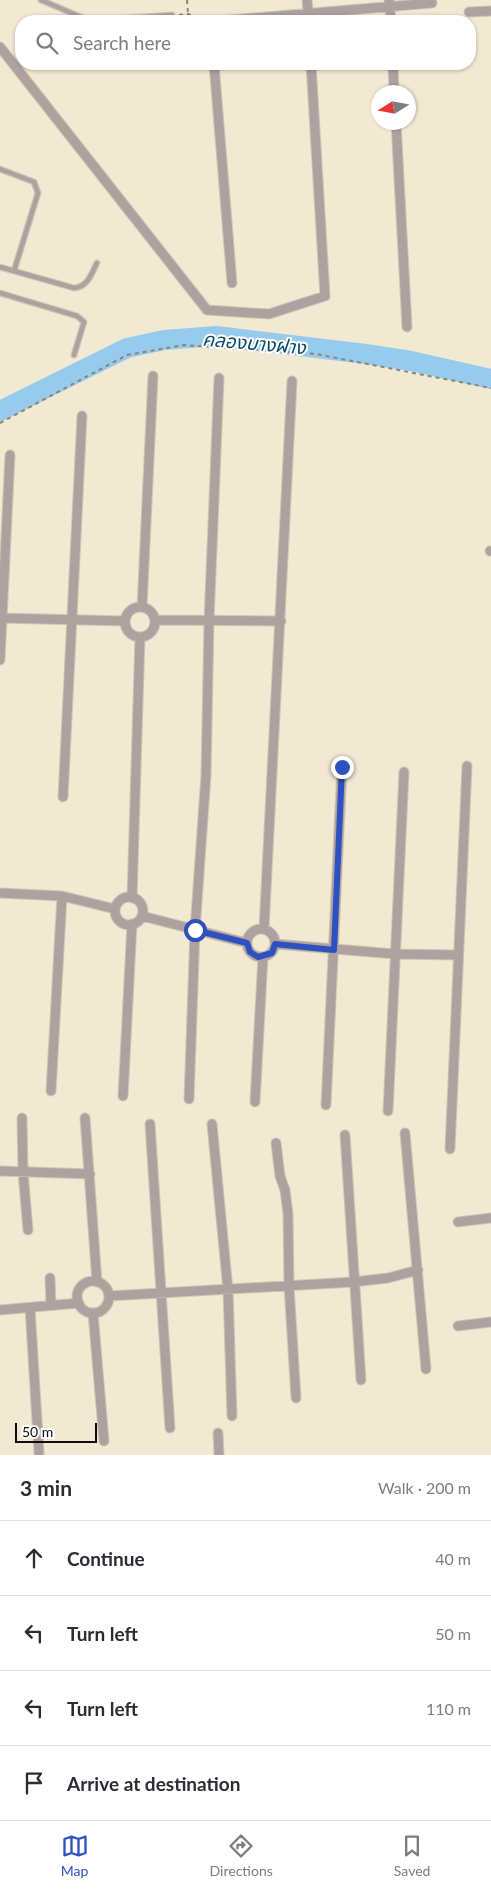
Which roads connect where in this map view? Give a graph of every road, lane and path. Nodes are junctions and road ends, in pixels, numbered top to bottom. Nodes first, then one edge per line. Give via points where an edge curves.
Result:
1 (41, 0) edge
2 (187, 0) edge
3 (307, 0) edge
4 (432, 3) dead end
5 (390, 4) edge
6 (491, 11) edge
7 (469, 12) dead end
8 (188, 14) junction
9 (76, 15) edge
10 (172, 15) edge
11 (191, 15) edge
12 (308, 15) edge
13 (326, 15) edge
14 (0, 47) edge
15 (15, 66) edge
16 (18, 70) edge
17 (214, 70) edge
18 (311, 70) edge
19 (393, 70) edge
20 (394, 85) edge
21 (396, 130) edge
22 (0, 168) edge
23 (97, 263) dead end
24 (0, 267) edge
25 (14, 270) junction
26 (232, 283) dead end
27 (0, 293) edge
28 (407, 327) dead end
29 (74, 355) dead end
30 (152, 376) dead end
31 (219, 378) dead end
32 (292, 381) dead end
33 (491, 388) edge
34 (82, 416) dead end
35 (0, 422) edge
36 (10, 455) dead end
37 (142, 607) junction
38 (1, 618) edge
39 (73, 620) junction
40 (155, 620) junction
41 (125, 621) junction
42 (209, 621) junction
43 (281, 622) junction
44 (140, 637) junction
45 (0, 660) edge
46 (467, 766) dead end
47 (342, 767) dead end
48 (404, 772) dead end
49 (63, 797) dead end
50 (0, 892) edge
51 (62, 896) junction
52 (132, 898) junction
53 (115, 909) junction
54 (142, 916) junction
55 (132, 924) junction
56 (264, 929) junction
57 (195, 930) junction
58 (247, 943) junction
59 (275, 944) junction
60 (334, 950) junction
61 (395, 954) junction
62 (458, 955) junction
63 (263, 957) junction
64 (51, 1091) dead end
65 (123, 1096) dead end
66 (189, 1099) dead end
67 (255, 1102) dead end
68 (326, 1105) dead end
69 (388, 1111) dead end
70 (22, 1118) dead end
71 (85, 1118) dead end
72 (150, 1124) dead end
73 (212, 1124) dead end
74 (405, 1132) dead end
75 (345, 1135) dead end
76 (276, 1143) dead end
77 (450, 1149) dead end
78 (0, 1170) edge
79 (23, 1172) junction
80 (90, 1174) junction
81 (491, 1218) edge
82 (458, 1222) dead end
83 (28, 1230) dead end
84 (418, 1270) junction
85 (50, 1278) dead end
86 (97, 1282) junction
87 (353, 1282) junction
88 (289, 1286) junction
89 (228, 1290) junction
90 (160, 1293) junction
91 (109, 1296) junction
92 (78, 1303) junction
93 (51, 1305) junction
94 (30, 1308) junction
95 (0, 1310) edge
96 (93, 1313) junction
97 (491, 1322) edge
98 (458, 1326) dead end
99 (426, 1369) dead end
100 (360, 1380) dead end
101 (296, 1398) dead end
102 (232, 1416) dead end
103 (170, 1428) dead end
104 (218, 1433) dead end
105 (104, 1441) dead end
106 (39, 1452) dead end
107 (219, 1455) edge

1 - 9 lane
2 - 8 path
3 - 12 street
4 - 5 street
5 - 13 street
6 - 7 street
8 - 10 path
8 - 11 path
14 - 15 street
16 - 18 street via 207,310 269,314 325,296
17 - 26 street
19 - 20 street
21 - 28 street
22 - 25 lane via 34,182 38,188
23 - 25 lane via 86,284 74,288
24 - 25 lane
27 - 29 lane via 77,316 84,322
30 - 37 street
31 - 42 street
32 - 43 street
33 - 35 path via 316,354 184,345 127,355
34 - 39 street
36 - 38 street
37 - 40 street via 150,611
37 - 41 street via 132,609
38 - 39 street
38 - 45 street
39 - 41 street
39 - 49 street
40 - 42 street
40 - 44 street via 153,630
41 - 44 street via 131,634
42 - 43 street
42 - 57 street via 206,775
43 - 56 street
44 - 52 street
46 - 62 street
47 - 60 street
48 - 61 street
50 - 51 street
51 - 53 street
51 - 64 street
52 - 53 street via 124,898
52 - 54 street via 140,903
53 - 55 street via 120,921
54 - 55 street
54 - 57 street
55 - 65 street
56 - 58 street via 254,932
56 - 59 street via 273,936
57 - 58 street
57 - 66 street
58 - 63 street via 254,955
59 - 60 street
59 - 63 street via 272,953
60 - 61 street
60 - 68 street
61 - 62 street
61 - 69 street
62 - 77 street
63 - 67 street
70 - 79 street
71 - 80 street
72 - 90 street
73 - 89 street
74 - 84 street
75 - 87 street
76 - 88 street via 288,1214
78 - 79 street
79 - 80 street
79 - 83 street
80 - 86 street
81 - 82 street
84 - 87 street
84 - 99 street
85 - 93 street
86 - 91 street
86 - 92 street via 81,1286
87 - 88 street
87 - 100 street
88 - 89 street
88 - 101 street
89 - 90 street
89 - 102 street
90 - 91 street
90 - 103 street
91 - 96 street via 104,1308
92 - 93 street
92 - 96 street
93 - 94 street
94 - 95 street
94 - 106 street
96 - 105 street
97 - 98 street
104 - 107 street

